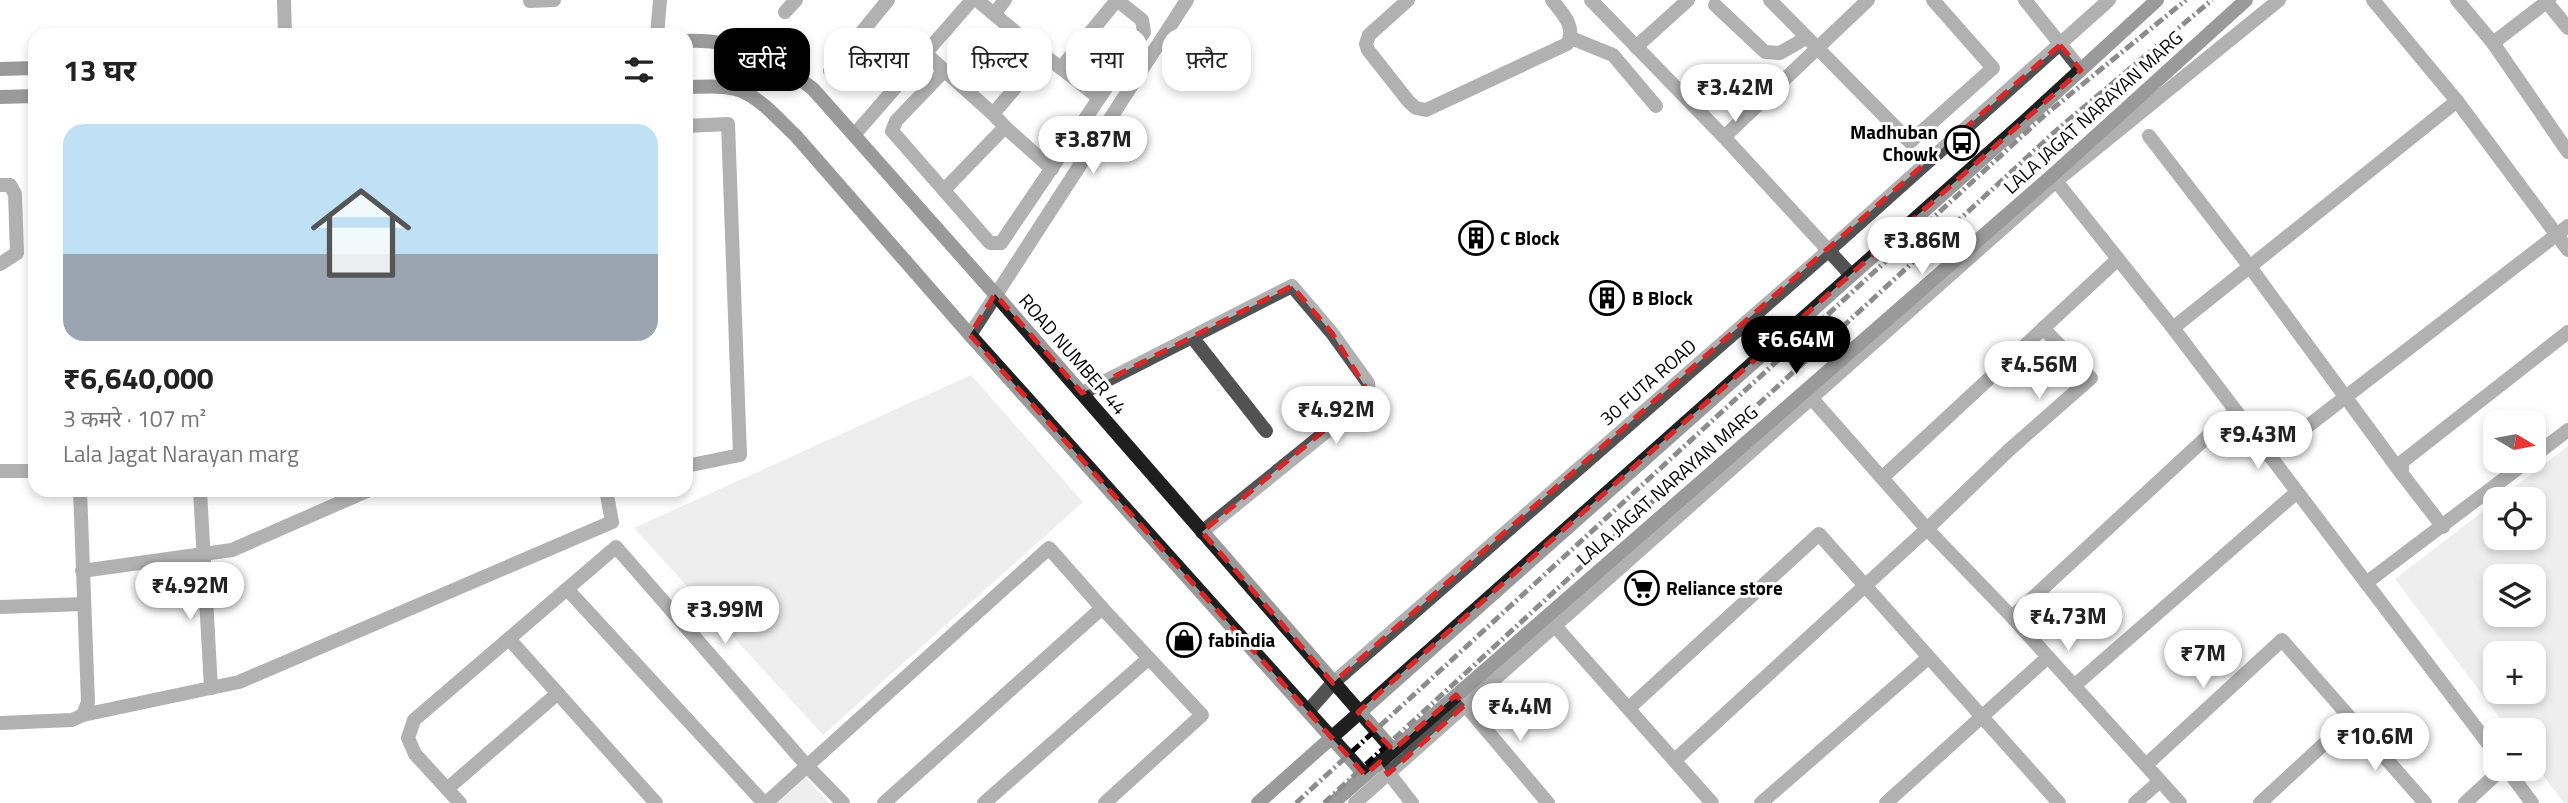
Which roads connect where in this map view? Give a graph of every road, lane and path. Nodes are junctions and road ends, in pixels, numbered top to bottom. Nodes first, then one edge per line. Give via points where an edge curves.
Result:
1 (284, 0) edge
2 (554, 0) edge
3 (660, 0) edge
4 (796, 0) edge
5 (888, 0) edge
6 (974, 0) edge
7 (1005, 0) edge
8 (1117, 0) edge
9 (1187, 0) edge
10 (1408, 0) edge
11 (1552, 0) edge
12 (1591, 0) edge
13 (1688, 0) edge
14 (1769, 0) edge
15 (1868, 0) edge
16 (1933, 0) edge
17 (2025, 0) edge
18 (2109, 0) edge
19 (2157, 0) edge
20 (2246, 0) edge
21 (2278, 0) edge
22 (2373, 0) edge
23 (2457, 0) edge
24 (530, 1) edge
25 (2547, 1) edge
26 (1715, 5) dead end
27 (785, 12) dead end
28 (994, 14) junction
29 (285, 28) edge
30 (658, 28) edge
31 (865, 28) edge
32 (1011, 28) edge
33 (2568, 29) edge
34 (1571, 38) junction
35 (1806, 38) junction
36 (693, 41) edge
37 (2493, 43) junction
38 (933, 45) edge
39 (2060, 45) junction
40 (1636, 47) junction
41 (1817, 50) junction
42 (933, 61) edge
43 (1052, 62) edge
44 (28, 68) edge
45 (1061, 68) junction
46 (0, 69) edge
47 (2081, 70) junction
48 (944, 71) junction
49 (693, 87) edge
50 (893, 91) edge
51 (1012, 91) edge
52 (28, 96) edge
53 (0, 97) edge
54 (1099, 98) junction
55 (2457, 101) junction
56 (1656, 106) dead end
57 (993, 114) junction
58 (693, 126) edge
59 (1005, 127) junction
60 (854, 135) junction
61 (2149, 136) dead end
62 (1724, 138) junction
63 (2568, 152) edge
64 (1052, 169) junction
65 (2055, 177) junction
66 (0, 185) edge
67 (944, 190) junction
68 (2563, 230) edge
69 (2568, 250) edge
70 (1828, 251) junction
71 (2118, 259) junction
72 (0, 264) edge
73 (2250, 267) junction
74 (1851, 275) junction
75 (995, 294) junction
76 (2043, 328) junction
77 (2172, 328) junction
78 (2568, 332) edge
79 (970, 335) junction
80 (1192, 337) junction
81 (1082, 393) junction
82 (1808, 395) junction
83 (2346, 397) junction
84 (2235, 411) junction
85 (2568, 430) edge
86 (1266, 431) dead end
87 (2546, 447) edge
88 (2269, 456) junction
89 (693, 465) edge
90 (0, 471) edge
91 (28, 471) edge
92 (2512, 473) edge
93 (2402, 474) junction
94 (1882, 478) junction
95 (2297, 492) junction
96 (80, 497) edge
97 (200, 497) edge
98 (353, 497) edge
99 (607, 497) edge
100 (2443, 527) junction
101 (1927, 529) junction
102 (1202, 532) junction
103 (202, 554) junction
104 (82, 571) junction
105 (2366, 583) junction
106 (1865, 586) junction
107 (567, 589) junction
108 (83, 604) junction
109 (0, 607) edge
110 (1102, 608) junction
111 (2012, 617) junction
112 (1555, 625) junction
113 (509, 639) junction
114 (2048, 657) junction
115 (1928, 658) junction
116 (1147, 659) junction
117 (1333, 683) junction
118 (2074, 686) junction
119 (212, 688) junction
120 (558, 693) junction
121 (1460, 700) junction
122 (1629, 708) junction
123 (1308, 711) junction
124 (1358, 712) junction
125 (83, 715) junction
126 (1982, 716) junction
127 (2350, 720) junction
128 (0, 723) edge
129 (1331, 736) junction
130 (2483, 737) edge
131 (1393, 750) junction
132 (1675, 760) junction
133 (2146, 765) junction
134 (808, 767) junction
135 (1384, 768) junction
136 (1365, 775) junction
137 (2160, 781) junction
138 (2490, 781) edge
139 (2514, 781) edge
140 (447, 789) junction
141 (460, 803) edge
142 (656, 803) edge
143 (765, 803) edge
144 (843, 803) edge
145 (884, 803) edge
146 (984, 803) edge
147 (1105, 803) edge
148 (1258, 803) edge
149 (1332, 803) edge
150 (1355, 803) edge
151 (1412, 803) edge
152 (1548, 803) edge
153 (1712, 803) edge
154 (1761, 803) edge
155 (1886, 803) edge
156 (2059, 803) edge
157 (2135, 803) edge
158 (2180, 803) edge
159 (2260, 803) edge
160 (2425, 803) edge
161 (2465, 803) edge
162 (2532, 803) edge

1 - 29 street
2 - 24 street
3 - 30 street
4 - 27 street
5 - 31 street
6 - 28 street
6 - 38 street
7 - 28 street
8 - 45 street
8 - 54 street via 1142,20 1144,32
9 - 75 street
10 - 34 street via 1369,35 1366,44 1416,108 1426,110 1563,48
11 - 34 street via 1569,24
12 - 40 street
13 - 40 street
14 - 35 street
15 - 41 street
16 - 41 street via 1993,68 1910,142
17 - 39 street
18 - 39 street, 30 FUTA ROAD
19 - 47 main road, LALA JAGAT NARAYAN MARG
20 - 65 main road, LALA JAGAT NARAYAN MARG
21 - 65 street
22 - 55 street
23 - 37 street
25 - 33 street
25 - 37 street
26 - 35 street via 1765,52 1780,53
28 - 32 street
34 - 56 street via 1613,55
35 - 41 street
36 - 60 main road, ROAD NUMBER 44 via 735,46 783,66 813,89
37 - 63 street
39 - 47 street
39 - 70 street, 30 FUTA ROAD
40 - 62 street
41 - 62 street
42 - 48 street
43 - 45 street
44 - 46 main road
45 - 54 street
47 - 74 main road, LALA JAGAT NARAYAN MARG
48 - 57 street
48 - 67 street via 896,121 892,131
49 - 79 main road via 744,92 768,109
50 - 60 street
51 - 57 street
52 - 53 main road
54 - 64 street
55 - 68 street
55 - 73 street
57 - 59 street
58 - 89 street via 728,124 740,456
59 - 64 street
59 - 67 street
60 - 75 main road, ROAD NUMBER 44
61 - 73 street
62 - 70 street
64 - 67 street via 1001,243 990,243
65 - 71 street
65 - 82 main road, LALA JAGAT NARAYAN MARG
66 - 72 street via 10,185 15,194 17,253
68 - 69 street
68 - 83 street
70 - 74 street
70 - 117 street, 30 FUTA ROAD
71 - 76 street
71 - 77 street
73 - 77 street
73 - 83 street
74 - 124 main road, LALA JAGAT NARAYAN MARG
75 - 79 street
75 - 81 main road, ROAD NUMBER 44
76 - 94 street
76 - 101 street via 2091,379
77 - 84 street
78 - 93 street via 2402,462
79 - 123 main road
80 - 81 street
80 - 86 street
80 - 102 street via 1293,286 1368,383 1369,393
81 - 102 main road, ROAD NUMBER 44
82 - 94 street
82 - 112 street
82 - 121 main road, LALA JAGAT NARAYAN MARG
83 - 88 street
83 - 93 street
84 - 88 street
84 - 111 street
85 - 87 street
88 - 95 street
90 - 91 street
92 - 100 street
93 - 100 street
94 - 101 street
95 - 105 street
95 - 118 street
96 - 104 street
97 - 103 street
98 - 103 street via 232,550
99 - 119 street via 612,522 239,682
100 - 105 street
101 - 106 street
101 - 111 street
102 - 117 main road, ROAD NUMBER 44
103 - 104 street
103 - 119 street
104 - 108 street
105 - 130 street
106 - 115 street
106 - 122 street via 1819,534
106 - 132 street
107 - 113 street
107 - 134 street via 616,547
107 - 143 street
108 - 109 street
108 - 125 street via 88,702
110 - 116 street
110 - 134 street via 1049,548
110 - 145 street
111 - 114 street
112 - 121 street
112 - 122 street
113 - 120 street
113 - 140 street via 414,720 408,738 415,754
114 - 118 street
114 - 126 street
115 - 126 street
115 - 154 street
116 - 146 street
116 - 147 street via 1202,715
117 - 123 street, 30 FUTA ROAD
117 - 124 main road, ROAD NUMBER 44
118 - 133 street
119 - 125 street
120 - 140 street
120 - 142 street
121 - 131 main road, LALA JAGAT NARAYAN MARG
121 - 135 street
121 - 152 street
122 - 132 street
123 - 129 main road
124 - 129 main road, LALA JAGAT NARAYAN MARG
124 - 131 main road, ROAD NUMBER 44
125 - 128 street via 72,720
126 - 155 street
126 - 156 street
127 - 133 street via 2283,640
127 - 159 street
127 - 160 street
129 - 136 main road
129 - 148 main road, LALA JAGAT NARAYAN MARG
131 - 135 main road, LALA JAGAT NARAYAN MARG
132 - 153 street
133 - 137 street
134 - 143 street
134 - 144 street
135 - 136 main road, LALA JAGAT NARAYAN MARG
135 - 150 street
135 - 151 street
136 - 149 main road, LALA JAGAT NARAYAN MARG
137 - 157 street
137 - 158 street
138 - 161 street
139 - 162 street
140 - 141 street

